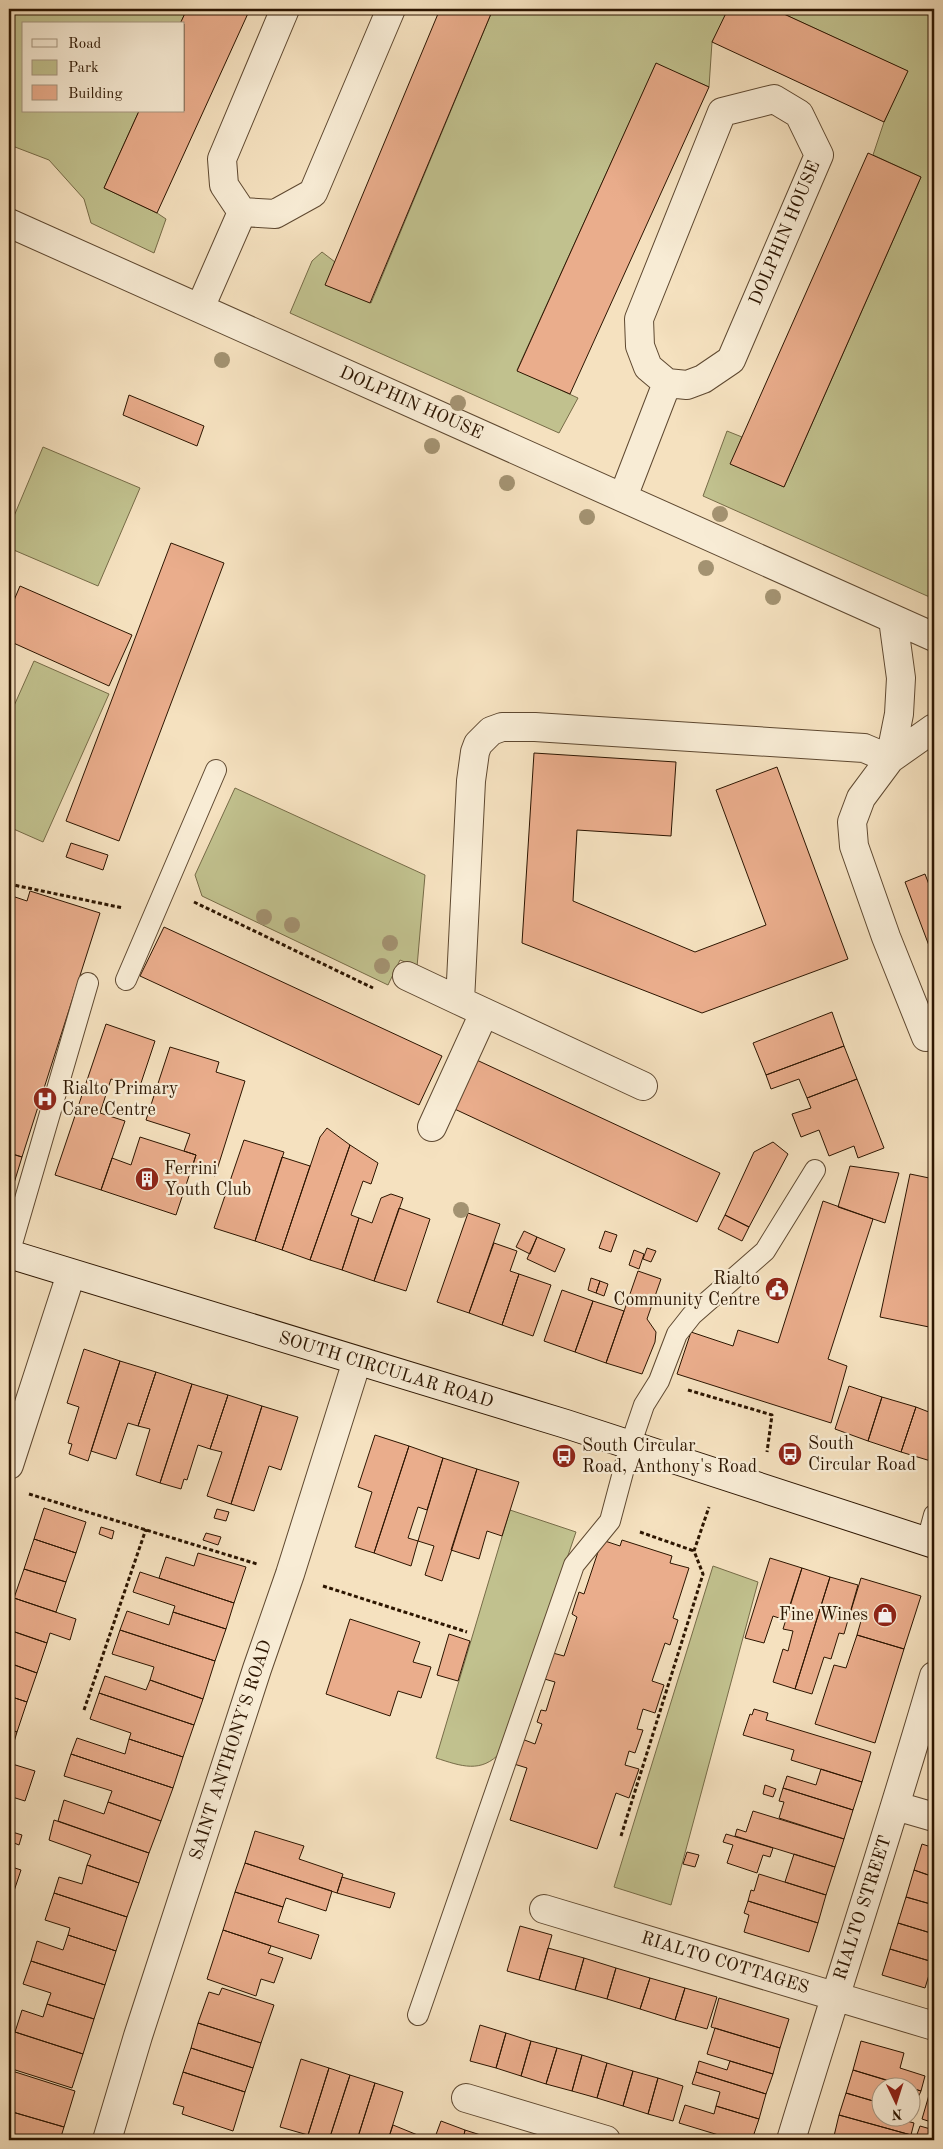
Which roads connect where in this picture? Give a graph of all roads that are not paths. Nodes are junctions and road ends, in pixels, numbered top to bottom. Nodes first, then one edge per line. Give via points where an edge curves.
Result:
1 (285, 9) edge
2 (391, 9) edge
3 (242, 212) junction
4 (9, 223) edge
5 (200, 308) junction
6 (667, 383) junction
7 (623, 497) junction
8 (893, 618) junction
9 (934, 637) edge
10 (934, 728) edge
11 (890, 760) junction
12 (216, 770) dead end
13 (407, 976) dead end
14 (126, 980) dead end
15 (88, 983) dead end
16 (460, 1001) junction
17 (484, 1013) junction
18 (934, 1034) edge
19 (643, 1086) dead end
20 (432, 1127) dead end
21 (815, 1170) dead end
22 (9, 1254) edge
23 (71, 1274) junction
24 (357, 1361) junction
25 (630, 1446) junction
26 (9, 1465) edge
27 (934, 1515) edge
28 (930, 1543) edge
29 (934, 1676) edge
30 (896, 1806) junction
31 (934, 1817) edge
32 (544, 1909) dead end
33 (834, 1996) junction
34 (418, 2015) dead end
35 (934, 2026) edge
36 (466, 2098) dead end
37 (113, 2139) edge
38 (606, 2140) edge
39 (790, 2140) edge

1 - 3 street via 222,159 224,185
2 - 3 street via 313,193 275,214
3 - 5 street
4 - 5 street, DOLPHIN HOUSE
5 - 7 street, DOLPHIN HOUSE
6 - 6 street, DOLPHIN HOUSE via 648,367 640,346 639,319 722,112 774,99 799,114 819,155 731,360 703,379 686,385
6 - 7 street
7 - 8 street, DOLPHIN HOUSE
8 - 9 street, DOLPHIN HOUSE
8 - 11 street via 901,678 899,714
10 - 11 street
11 - 16 street via 864,748 535,727 502,727 491,731 478,744 471,781
11 - 18 street via 861,798 852,822 854,846 926,1037
12 - 14 lane
13 - 16 street
15 - 22 lane
16 - 17 street
17 - 19 street
17 - 20 street
21 - 25 lane via 765,1251 692,1315 678,1334 659,1381 644,1406
22 - 23 street, SOUTH CIRCULAR ROAD
23 - 24 street, SOUTH CIRCULAR ROAD
23 - 26 street
24 - 25 street, SOUTH CIRCULAR ROAD
24 - 37 street, SAINT ANTHONY'S ROAD via 141,2026
25 - 28 street, SOUTH CIRCULAR ROAD
25 - 34 lane via 610,1521 574,1565
27 - 28 lane
29 - 30 street, RIALTO STREET
30 - 31 street
30 - 33 street, RIALTO STREET
32 - 33 street, RIALTO COTTAGES
33 - 35 street, RIALTO COTTAGES
33 - 39 street, RIALTO STREET
36 - 38 street

